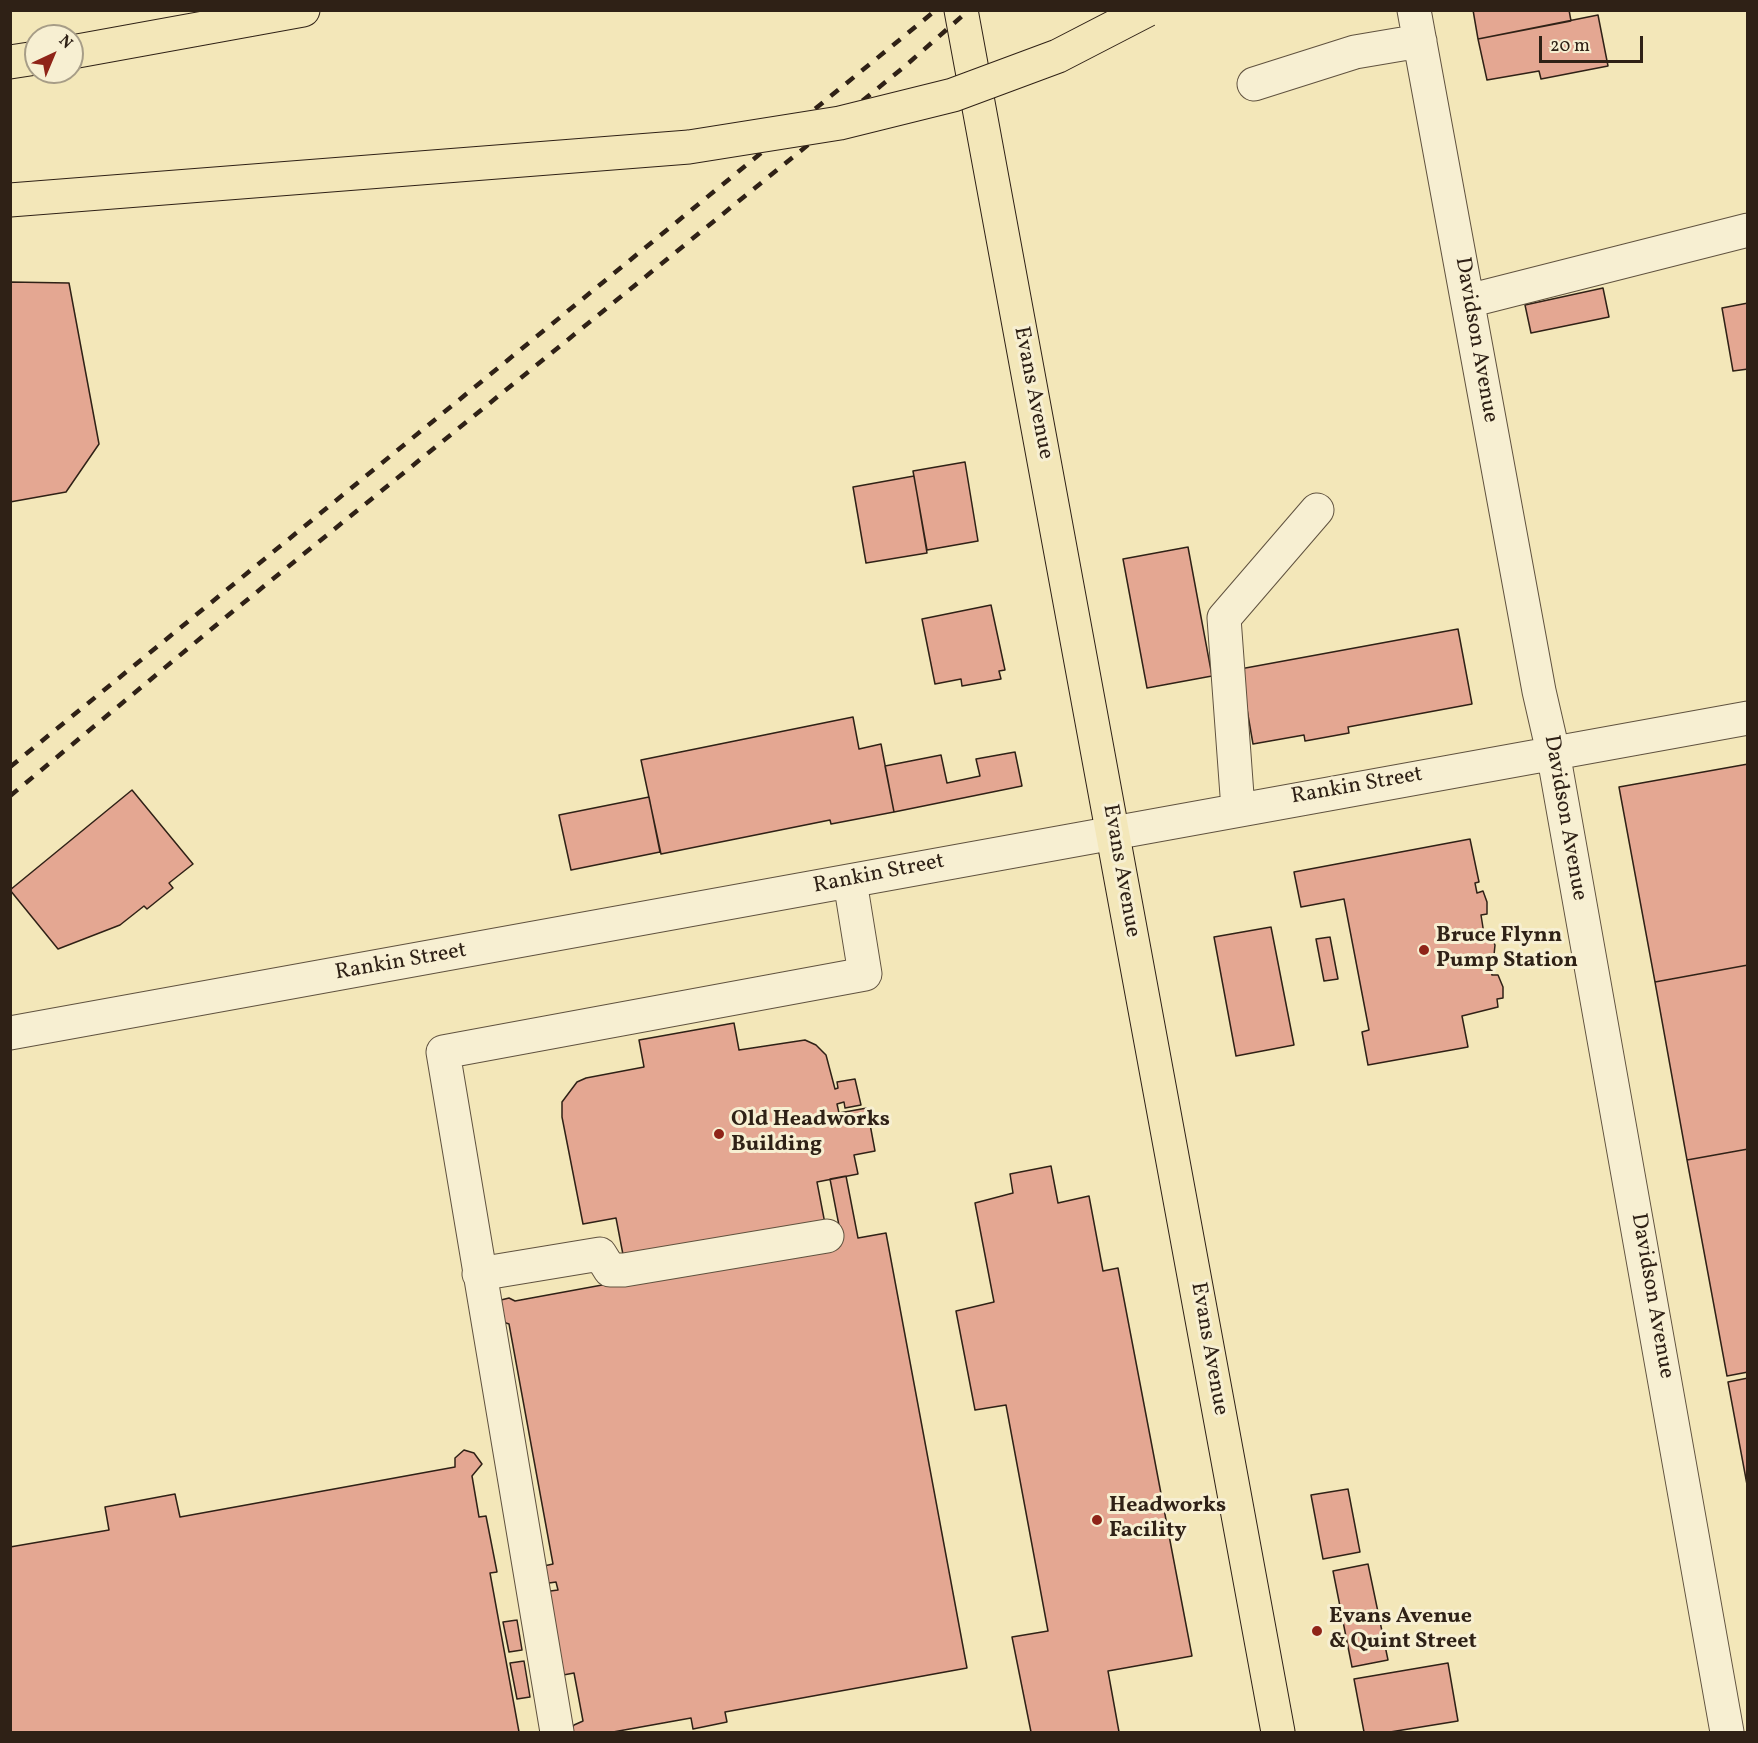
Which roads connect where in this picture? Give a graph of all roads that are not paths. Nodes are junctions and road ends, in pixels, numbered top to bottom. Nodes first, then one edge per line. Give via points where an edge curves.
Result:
1 (303, 10) edge
2 (961, 10) edge
3 (1147, 10) edge
4 (1417, 26) edge
5 (84, 50) edge
6 (1254, 84) dead end
7 (10, 200) edge
8 (1748, 230) edge
9 (1468, 301) junction
10 (1317, 510) dead end
11 (1748, 717) edge
12 (1553, 752) junction
13 (1238, 809) junction
14 (1112, 831) junction
15 (850, 881) junction
16 (10, 1033) edge
17 (827, 1236) dead end
18 (479, 1274) junction
19 (557, 1732) edge
20 (1278, 1732) edge
21 (1727, 1732) edge

1 - 5 main road
2 - 14 main road, Evans Avenue
3 - 7 main road, bridge via 1058,56 952,95 840,123 689,147
4 - 6 street via 1355,52
4 - 9 street, Davidson Avenue
8 - 9 street
9 - 12 street, Davidson Avenue
10 - 13 street via 1224,618
11 - 12 street, Rankin Street
12 - 13 street, Rankin Street
12 - 21 street, Davidson Avenue
13 - 14 street, Rankin Street
14 - 15 street, Rankin Street
14 - 20 main road, Evans Avenue
15 - 16 street, Rankin Street
15 - 18 street via 865,974 443,1052
17 - 18 street via 624,1270 610,1270 600,1254
18 - 19 street

